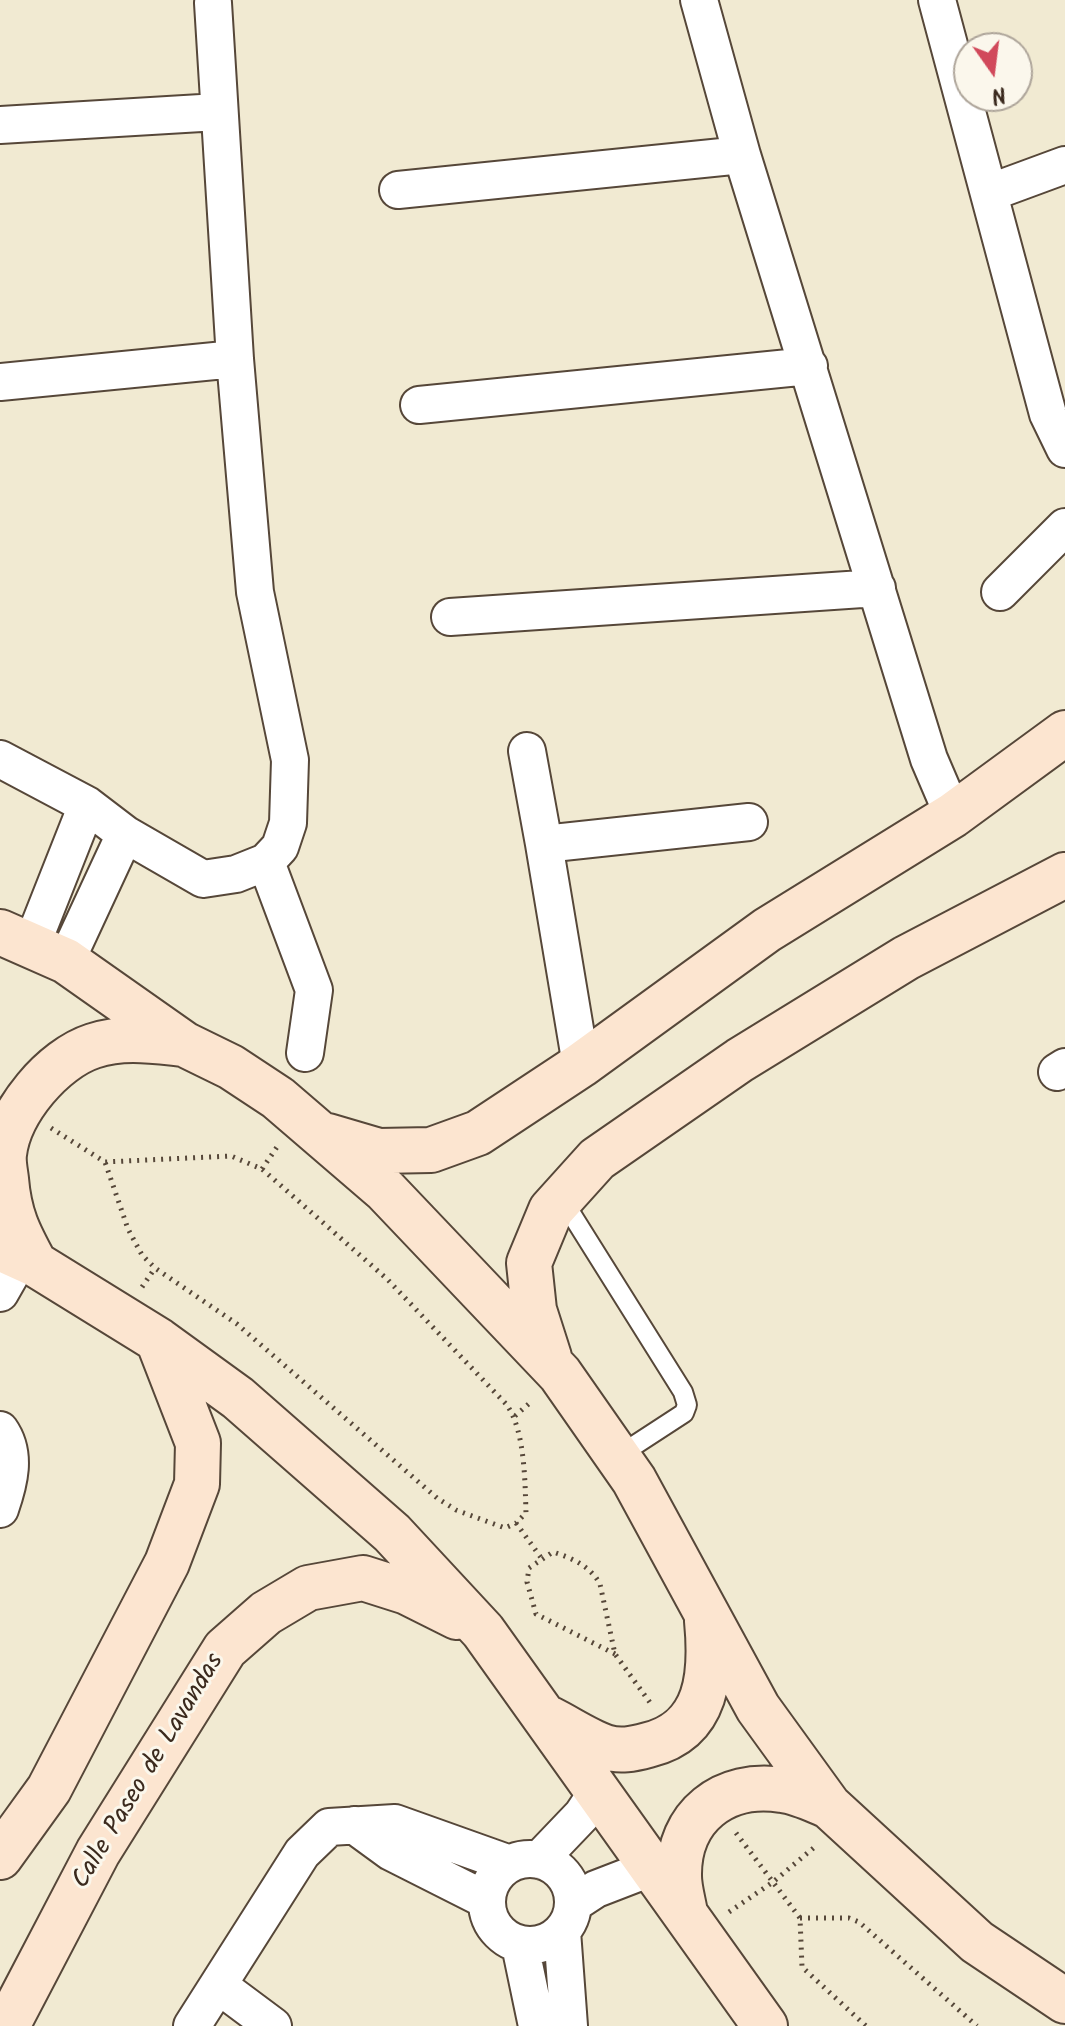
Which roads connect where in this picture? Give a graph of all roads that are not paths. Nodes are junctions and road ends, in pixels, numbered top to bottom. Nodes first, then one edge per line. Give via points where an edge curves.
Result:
1 (699, 0) edge
2 (937, 0) edge
3 (213, 3) dead end
4 (218, 112) junction
5 (0, 125) edge
6 (742, 155) junction
7 (1065, 165) edge
8 (398, 190) dead end
9 (989, 193) junction
10 (235, 359) junction
11 (809, 366) junction
12 (0, 382) edge
13 (419, 405) dead end
14 (1065, 449) edge
15 (1065, 527) edge
16 (877, 588) junction
17 (1000, 592) dead end
18 (450, 617) dead end
19 (1065, 733) edge
20 (527, 751) dead end
21 (0, 759) edge
22 (87, 805) junction
23 (953, 815) junction
24 (749, 822) dead end
25 (125, 834) junction
26 (544, 844) junction
27 (266, 862) junction
28 (1065, 875) edge
29 (33, 946) edge
30 (184, 1044) junction
31 (305, 1053) dead end
32 (581, 1065) junction
33 (320, 1134) junction
34 (561, 1198) junction
35 (14, 1266) edge
36 (158, 1340) junction
37 (551, 1363) junction
38 (0, 1430) edge
39 (618, 1456) junction
40 (0, 1509) edge
41 (707, 1612) junction
42 (483, 1631) junction
43 (545, 1716) junction
44 (598, 1791) junction
45 (837, 1813) junction
46 (354, 1825) junction
47 (0, 1857) edge
48 (524, 1862) junction
49 (653, 1867) junction
50 (486, 1900) junction
51 (568, 1917) junction
52 (692, 1923) junction
53 (520, 1945) junction
54 (218, 1985) junction
55 (1065, 2001) edge
56 (7, 2026) edge
57 (192, 2026) edge
58 (273, 2026) edge
59 (537, 2026) edge
60 (569, 2026) edge
61 (765, 2026) edge

1 - 6 street
2 - 9 street
3 - 4 street
4 - 5 street
4 - 10 street
6 - 8 street
6 - 11 street
7 - 9 street
9 - 14 street via 1048,414
10 - 12 street
10 - 27 street via 255,592 290,760 288,823 280,847
11 - 13 street
11 - 16 street
15 - 17 street
16 - 18 street
16 - 23 street via 929,759
19 - 23 street
20 - 26 street
21 - 22 street
22 - 25 street
22 - 29 street
23 - 32 street via 767,930
24 - 26 street
25 - 27 street via 203,879
25 - 29 street
26 - 32 street
27 - 31 street via 314,990
28 - 34 street via 906,958 740,1060 597,1159
29 - 30 street
30 - 33 street via 278,1098
30 - 35 street via 133,1039 93,1046 38,1084 17,1117 4,1154 15,1227
32 - 33 street via 478,1133 431,1150 379,1151
33 - 37 street via 385,1190
34 - 37 street via 529,1263 534,1310
34 - 39 lane via 687,1405 684,1413
35 - 36 street
36 - 42 street via 238,1398 392,1533
36 - 47 street via 198,1443 197,1484 167,1563 49,1789
37 - 39 street
38 - 40 street via 8,1442 10,1481
39 - 41 street
41 - 43 street via 708,1685 681,1730 628,1750 606,1747
41 - 45 street via 758,1708
42 - 43 street
42 - 56 street, Calle Paseo de Lavandas via 407,1592 363,1578 308,1588 266,1613 218,1659 98,1852
43 - 44 street
44 - 48 street via 582,1815
44 - 49 street
45 - 52 street via 785,1790 757,1788 725,1796 702,1811 690,1825 679,1876
45 - 55 street via 977,1942
46 - 48 street via 395,1823
46 - 50 street via 391,1852
46 - 54 street via 329,1827 302,1853
48 - 50 street via 498,1873
48 - 51 street via 553,1865 564,1876 571,1889
49 - 51 street via 596,1889
49 - 52 street
50 - 53 street via 495,1929
51 - 53 street via 550,1941
51 - 60 street
52 - 61 street
53 - 59 street
54 - 57 street
54 - 58 street

